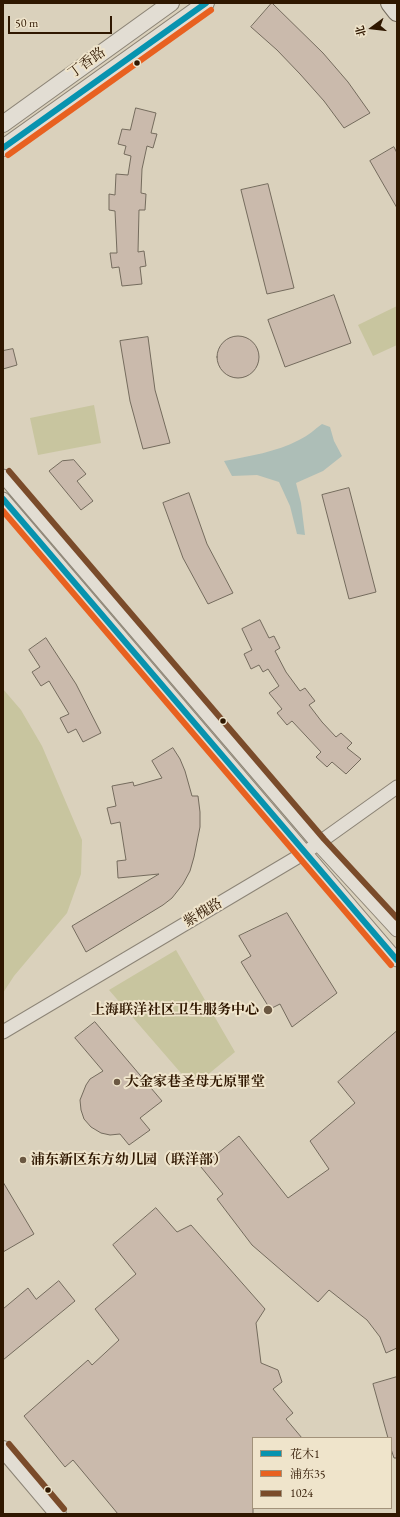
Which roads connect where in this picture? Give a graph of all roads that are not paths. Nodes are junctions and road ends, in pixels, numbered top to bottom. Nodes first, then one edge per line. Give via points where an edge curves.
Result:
1 (171, 3) edge
2 (206, 3) edge
3 (390, 3) edge
4 (397, 12) edge
5 (3, 124) edge
6 (3, 148) edge
7 (3, 476) edge
8 (3, 499) edge
9 (397, 787) edge
10 (318, 844) junction
11 (306, 852) junction
12 (397, 930) edge
13 (397, 960) edge
14 (3, 1032) edge
15 (3, 1449) edge
16 (58, 1514) edge

1 - 5 street, 丁香路
2 - 6 street, 丁香路
3 - 4 main road
7 - 10 street
8 - 11 street
9 - 10 street, 紫槐路
10 - 11 street, 紫槐路
10 - 12 street
11 - 13 street
11 - 14 street, 紫槐路
15 - 16 street

